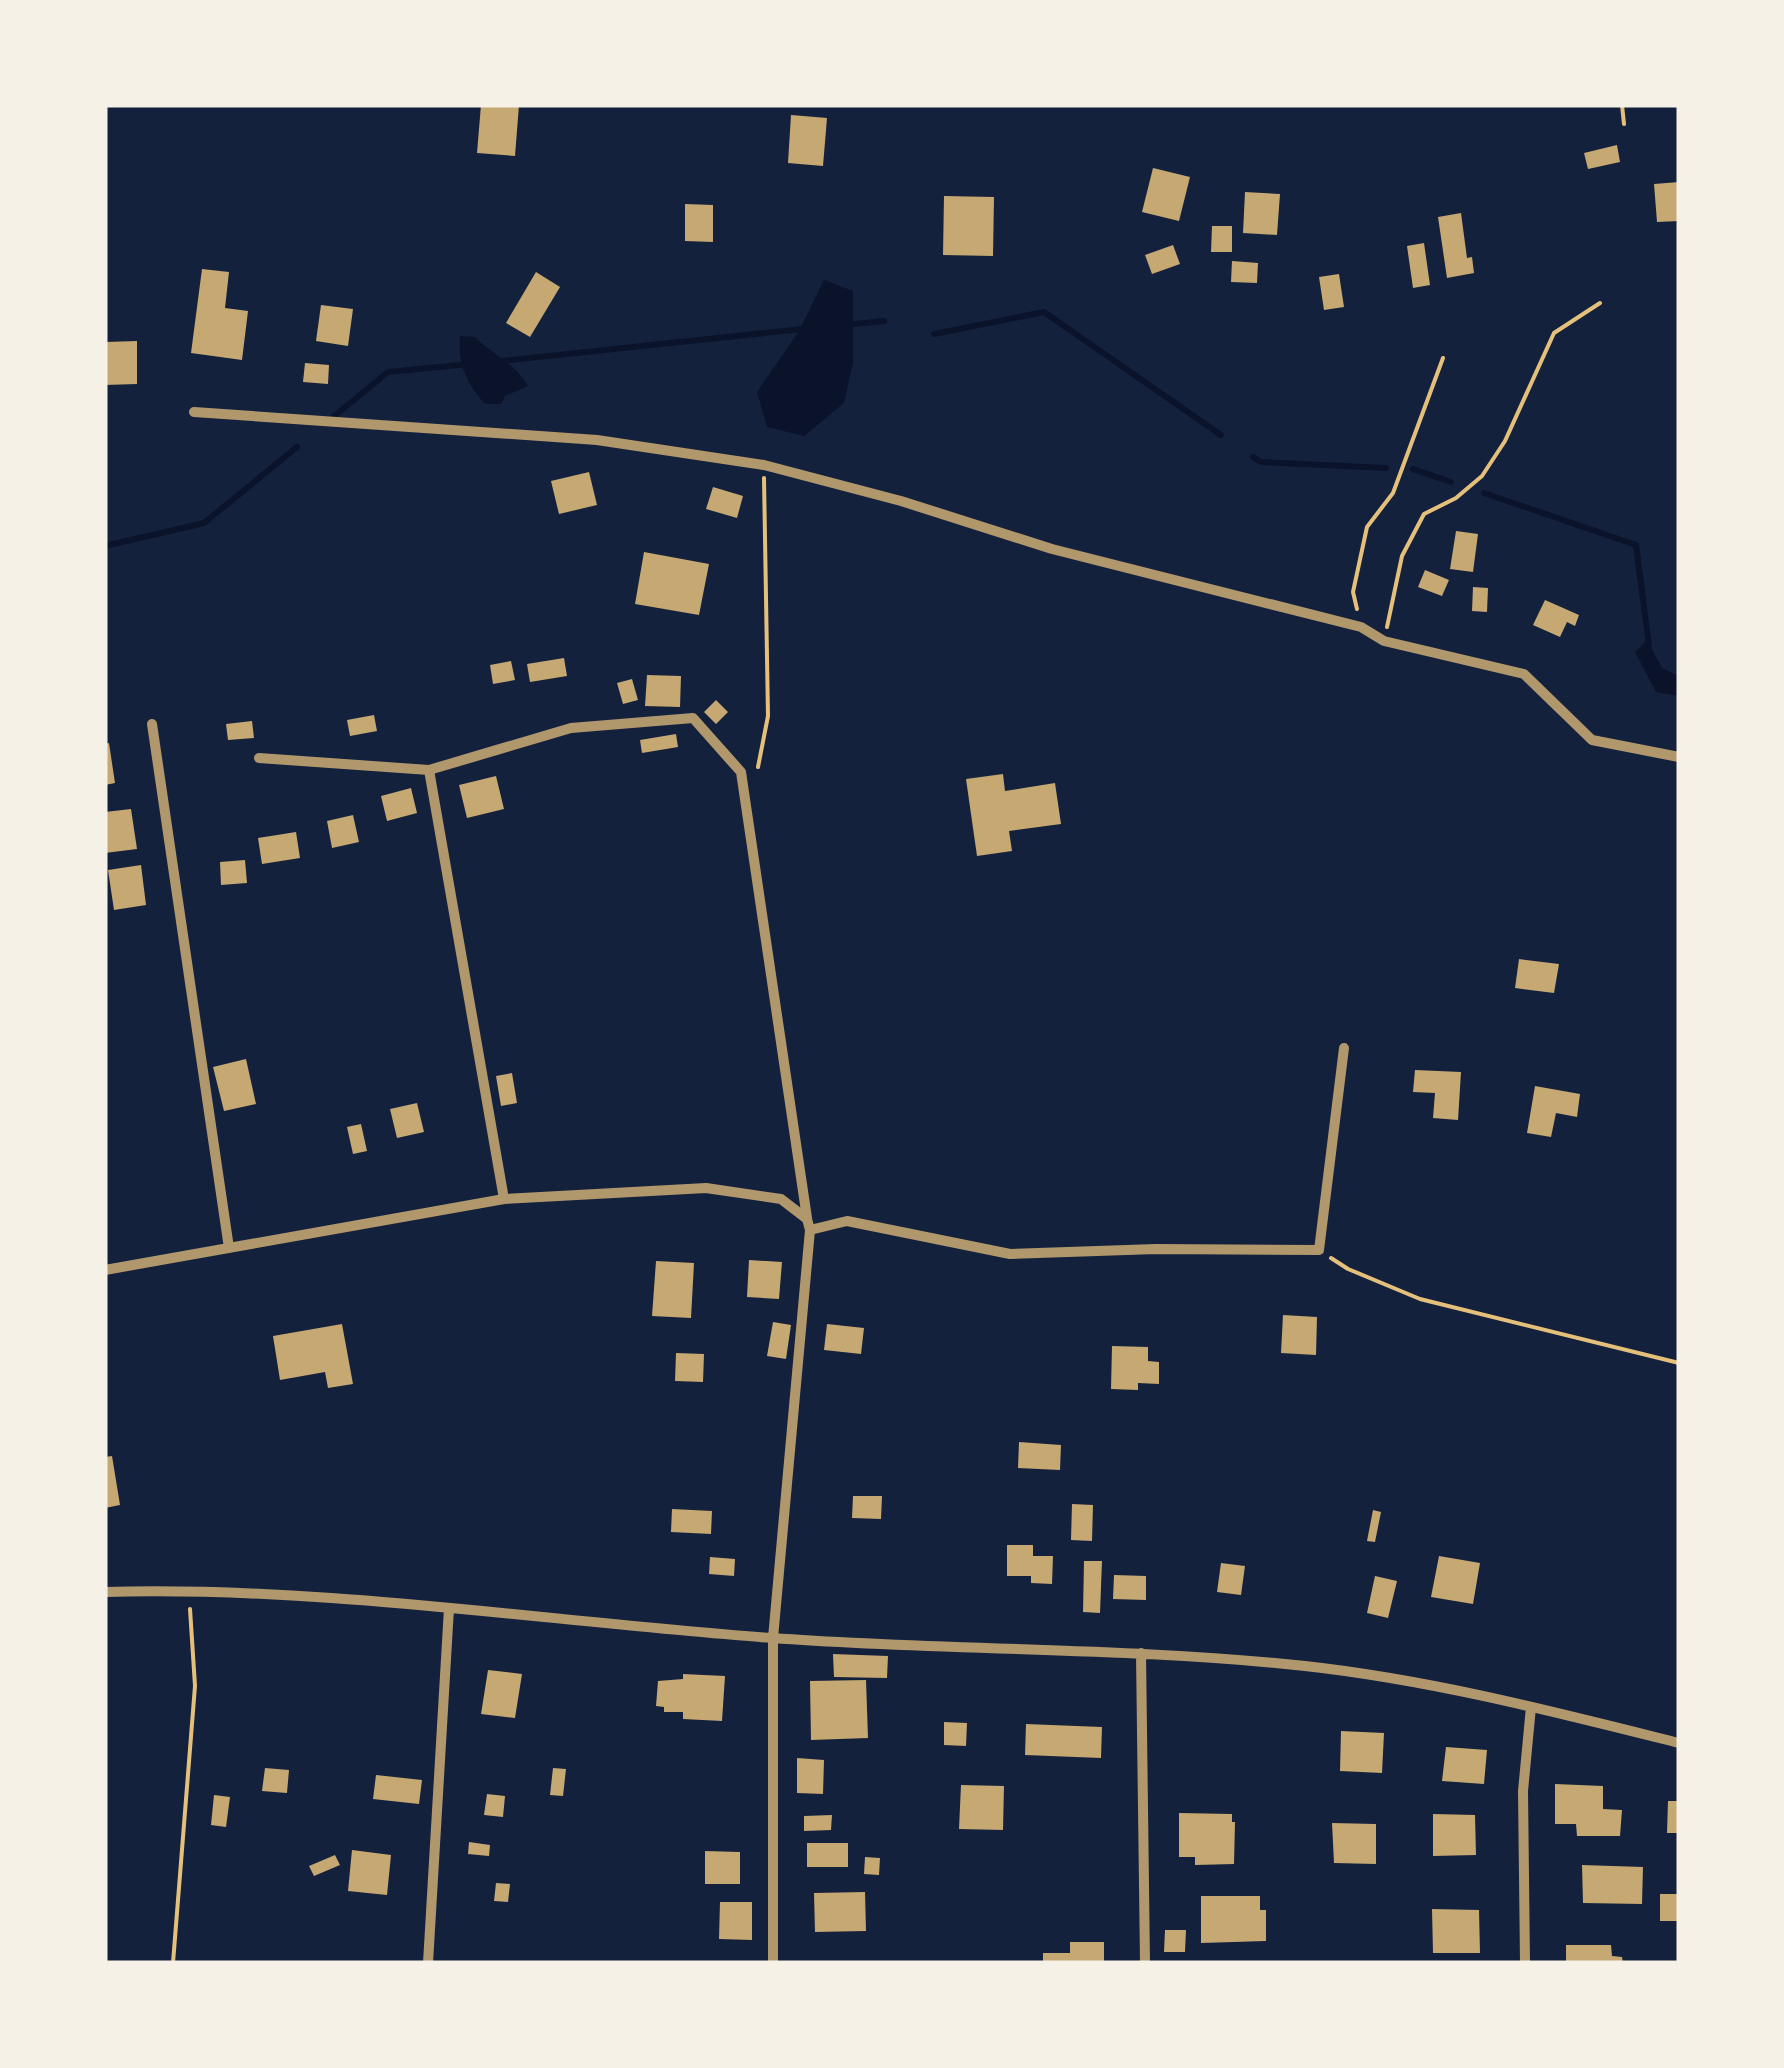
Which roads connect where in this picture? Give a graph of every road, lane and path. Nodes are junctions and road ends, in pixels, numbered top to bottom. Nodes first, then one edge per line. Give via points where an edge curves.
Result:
1 (1622, 105) edge
2 (1624, 124) dead end
3 (1600, 303) dead end
4 (1443, 358) dead end
5 (194, 412) dead end
6 (764, 465) junction
7 (1361, 628) junction
8 (1384, 641) junction
9 (152, 724) dead end
10 (259, 758) dead end
11 (1679, 758) edge
12 (430, 770) junction
13 (754, 783) dead end
14 (1344, 1048) dead end
15 (504, 1199) junction
16 (808, 1224) junction
17 (229, 1248) junction
18 (1319, 1250) junction
19 (105, 1270) edge
20 (1679, 1363) edge
21 (189, 1589) junction
22 (105, 1592) edge
23 (449, 1608) junction
24 (773, 1638) junction
25 (1141, 1653) junction
26 (1532, 1707) junction
27 (1679, 1743) edge
28 (173, 1963) edge
29 (428, 1963) edge
30 (773, 1963) edge
31 (1144, 1963) edge
32 (1525, 1963) edge

1 - 2 path
3 - 8 path via 1554,333 1505,442 1482,476 1424,514 1402,556
4 - 7 path via 1393,493 1367,527 1353,592
5 - 6 street via 596,440
6 - 7 street via 1052,549
6 - 13 path via 768,716
7 - 8 street
8 - 11 street via 1524,674 1592,740
9 - 17 street
10 - 12 street
12 - 15 street
12 - 16 street via 571,728 693,718 741,772
14 - 18 street
15 - 16 street via 706,1188 781,1199
15 - 17 street
16 - 18 street via 847,1221 1010,1254
16 - 24 street
17 - 19 street
18 - 20 path via 1420,1299
21 - 22 street
21 - 23 street
21 - 28 path via 195,1686
23 - 24 street
23 - 29 street
24 - 25 street
24 - 30 street
25 - 26 street via 1305,1666
25 - 31 street
26 - 27 street
26 - 32 street via 1524,1790

